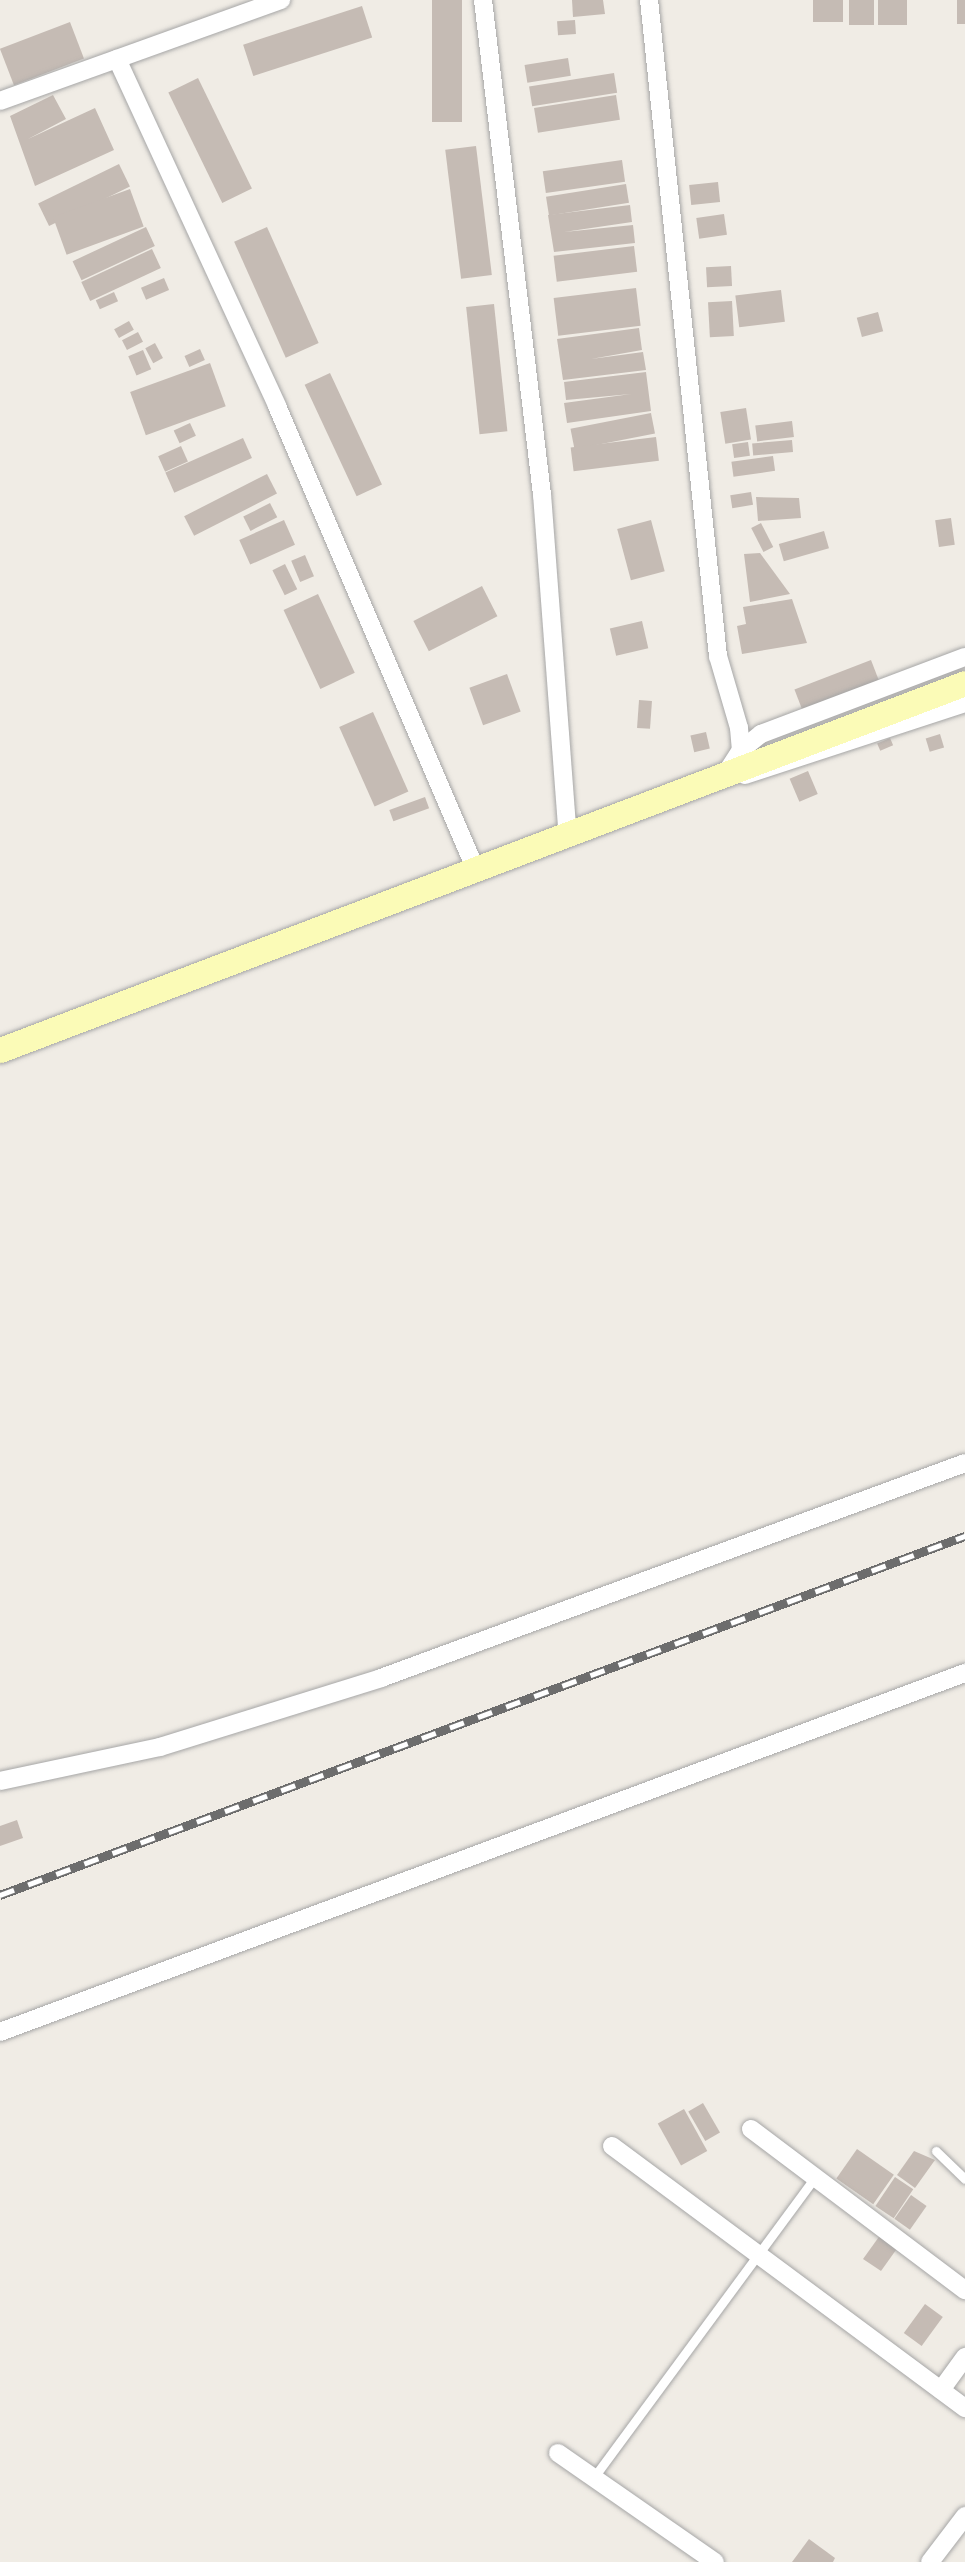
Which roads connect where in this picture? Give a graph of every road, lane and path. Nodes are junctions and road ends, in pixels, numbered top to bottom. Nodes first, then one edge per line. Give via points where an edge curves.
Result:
1 (281, 0) edge
2 (484, 0) edge
3 (650, 0) edge
4 (118, 59) junction
5 (0, 101) edge
6 (965, 657) edge
7 (965, 683) edge
8 (965, 703) edge
9 (741, 750) junction
10 (724, 775) junction
11 (567, 830) junction
12 (474, 866) junction
13 (0, 1050) edge
14 (965, 1463) edge
15 (965, 1673) edge
16 (0, 1780) edge
17 (0, 2032) edge
18 (750, 2129) dead end
19 (612, 2146) dead end
20 (936, 2151) dead end
21 (965, 2179) edge
22 (812, 2181) junction
23 (758, 2254) junction
24 (965, 2290) edge
25 (965, 2357) edge
26 (942, 2390) junction
27 (965, 2408) edge
28 (558, 2453) dead end
29 (594, 2477) junction
30 (965, 2516) edge
31 (715, 2562) edge
32 (930, 2562) edge

1 - 4 street
2 - 11 street via 542,494
3 - 9 street via 718,656
4 - 5 street
4 - 12 street via 278,406
6 - 9 street via 761,734
7 - 10 main road
8 - 10 street via 778,769
9 - 10 street
10 - 11 main road
11 - 12 main road
12 - 13 main road
14 - 16 street via 331,1694 160,1747
15 - 17 street
18 - 22 street
19 - 23 street
20 - 21 lane
22 - 23 lane
22 - 24 street
23 - 26 street
23 - 29 lane
25 - 26 street
26 - 27 street
28 - 29 street
29 - 31 street
30 - 32 street

